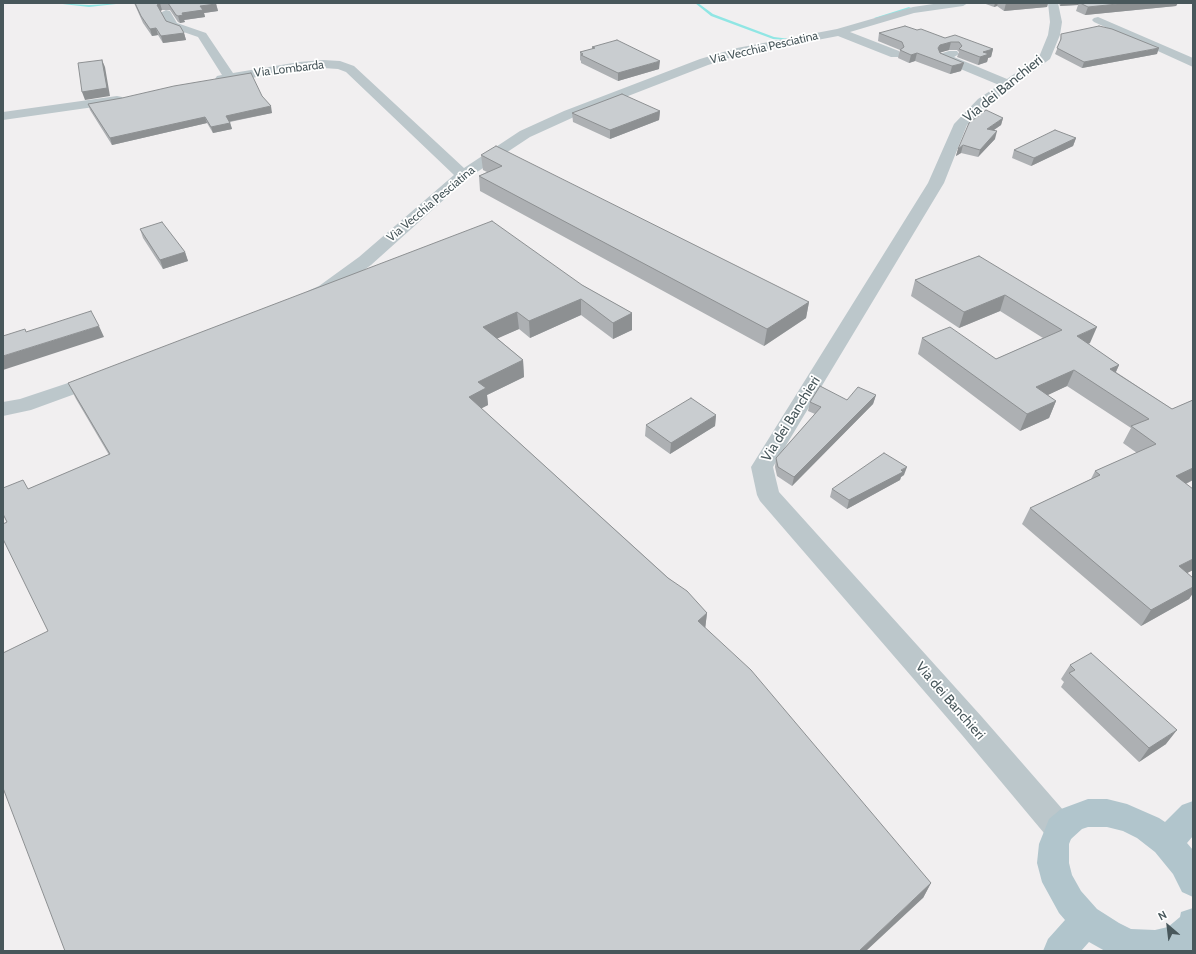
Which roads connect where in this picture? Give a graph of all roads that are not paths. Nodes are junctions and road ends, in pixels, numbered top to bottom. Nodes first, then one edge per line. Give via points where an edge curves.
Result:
1 (963, 3) edge
2 (1054, 3) edge
3 (166, 12) dead end
4 (1098, 20) dead end
5 (839, 32) junction
6 (895, 54) dead end
7 (953, 54) dead end
8 (1193, 62) edge
9 (229, 77) junction
10 (209, 81) edge
11 (1008, 84) junction
12 (132, 97) edge
13 (3, 116) edge
14 (463, 175) junction
15 (298, 302) edge
16 (112, 374) edge
17 (3, 409) edge
18 (1193, 815) edge
19 (1060, 829) junction
20 (1166, 842) junction
21 (1193, 881) edge
22 (1086, 920) junction
23 (1193, 934) edge
24 (1134, 948) edge
25 (1060, 951) edge

1 - 5 street, Via Vecchia Pesciatina via 907,11
2 - 11 street, Via dei Banchieri via 1054,35 1044,59
3 - 9 street via 173,25 202,35
4 - 8 street
5 - 6 street
5 - 14 street, Via Vecchia Pesciatina via 737,52 698,64 525,134
7 - 11 street via 943,57
9 - 10 street, Via Lombarda
9 - 14 street, Via Lombarda via 323,64 340,65 350,69
11 - 19 street, Via dei Banchieri via 983,102 961,124 936,183 762,467 768,495
12 - 13 street
14 - 15 street, Via Vecchia Pesciatina via 365,261 325,290
16 - 17 street via 24,405
18 - 20 main road
19 - 20 main road via 1072,819 1088,813 1107,813 1127,818 1148,828
19 - 22 main road via 1054,844 1053,857 1058,882 1070,902
20 - 21 main road via 1184,863
22 - 24 main road via 1107,935
22 - 25 main road
23 - 24 main road via 1155,947

